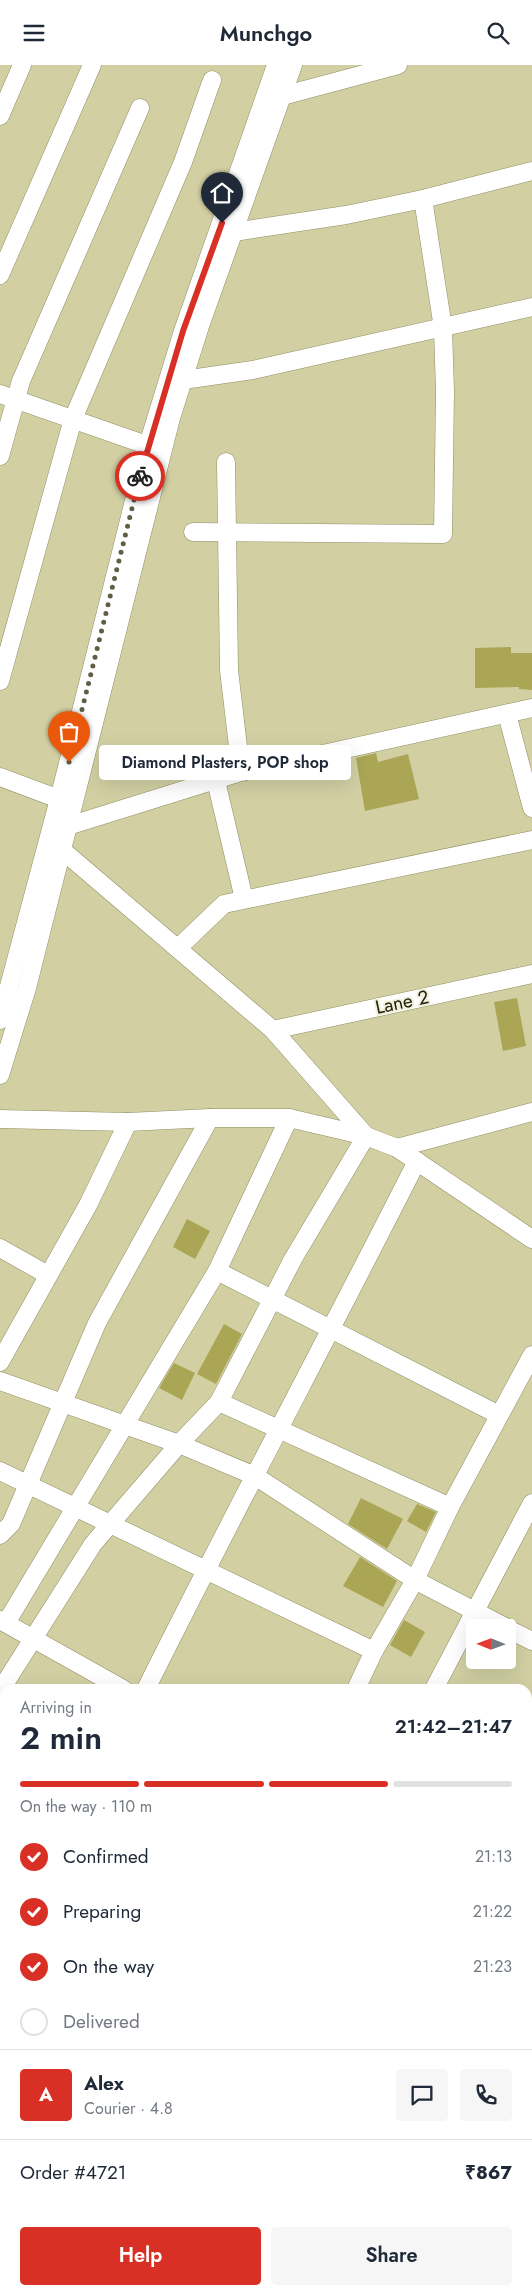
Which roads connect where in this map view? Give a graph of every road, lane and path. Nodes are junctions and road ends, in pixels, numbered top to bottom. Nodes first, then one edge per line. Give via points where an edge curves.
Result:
1 (22, 65) edge
2 (92, 65) edge
3 (276, 65) edge
4 (293, 65) edge
5 (398, 65) edge
6 (212, 81) dead end
7 (282, 96) junction
8 (140, 108) dead end
9 (0, 116) edge
10 (532, 171) edge
11 (422, 199) junction
12 (234, 232) junction
13 (0, 275) edge
14 (532, 307) edge
15 (443, 328) junction
16 (183, 380) junction
17 (8, 396) edge
18 (73, 419) junction
19 (155, 448) junction
20 (0, 456) edge
21 (226, 462) dead end
22 (192, 532) dead end
23 (226, 534) junction
24 (0, 681) edge
25 (532, 708) edge
26 (507, 715) junction
27 (241, 772) junction
28 (0, 777) edge
29 (216, 781) junction
30 (59, 799) junction
31 (532, 808) edge
32 (68, 826) junction
33 (532, 840) edge
34 (62, 850) junction
35 (244, 899) junction
36 (178, 947) junction
37 (532, 974) edge
38 (0, 1020) edge
39 (272, 1030) junction
40 (0, 1075) edge
41 (532, 1112) edge
42 (210, 1118) junction
43 (0, 1119) edge
44 (289, 1119) junction
45 (128, 1122) junction
46 (366, 1136) junction
47 (397, 1148) junction
48 (418, 1161) junction
49 (530, 1237) edge
50 (0, 1248) edge
51 (217, 1271) junction
52 (48, 1275) junction
53 (272, 1299) junction
54 (332, 1330) junction
55 (532, 1355) edge
56 (0, 1362) edge
57 (0, 1381) edge
58 (219, 1402) junction
59 (63, 1403) junction
60 (500, 1415) junction
61 (125, 1425) junction
62 (279, 1429) junction
63 (179, 1444) junction
64 (0, 1471) edge
65 (255, 1476) junction
66 (28, 1484) junction
67 (532, 1503) edge
68 (76, 1507) junction
69 (450, 1507) junction
70 (111, 1524) junction
71 (0, 1535) edge
72 (205, 1570) junction
73 (415, 1580) junction
74 (475, 1612) junction
75 (489, 1619) edge
76 (3, 1621) edge
77 (516, 1633) edge
78 (34, 1638) junction
79 (532, 1641) edge
80 (374, 1651) junction
81 (4, 1684) edge
82 (114, 1684) edge
83 (148, 1684) edge
84 (358, 1684) edge
85 (437, 1684) edge

1 - 9 street
2 - 13 street
3 - 19 street via 183,331
4 - 7 street
5 - 7 street
6 - 18 street via 183,162
7 - 12 street
8 - 17 street via 21,381
10 - 11 street
11 - 12 street via 346,215
11 - 15 street
12 - 16 street
14 - 15 street
15 - 16 street via 253,370
15 - 23 street via 443,534
16 - 19 street
17 - 18 street
17 - 20 street
18 - 19 street
18 - 24 street
19 - 30 street
19 - 32 street
21 - 23 street
22 - 23 street
23 - 27 street via 229,670
25 - 26 street
26 - 27 street
26 - 31 street
27 - 29 street
28 - 30 street
29 - 32 street
29 - 35 street
30 - 38 street
32 - 34 street
33 - 35 street
34 - 36 street
34 - 40 street via 27,988
35 - 36 street via 224,904
36 - 39 street
37 - 39 street, Lane 2
39 - 46 street
41 - 47 street
42 - 44 street
42 - 45 street
42 - 59 street via 97,1323
43 - 45 street
44 - 46 street
44 - 51 street
45 - 52 street via 88,1205
46 - 47 street
46 - 53 street
47 - 48 street
48 - 49 street
48 - 54 street
50 - 52 street
51 - 53 street
51 - 61 street
52 - 56 street
53 - 54 street
53 - 58 street
54 - 60 street
54 - 62 street
55 - 60 street
57 - 59 street
58 - 62 street
58 - 63 street
59 - 61 street
59 - 66 street
60 - 69 street
61 - 63 street
61 - 68 street
62 - 65 street
62 - 69 street
63 - 65 street
63 - 70 street
64 - 66 street
65 - 72 street
65 - 73 street
66 - 68 street
66 - 71 street via 11,1524
67 - 74 street
68 - 70 street
68 - 76 street
69 - 73 street
70 - 72 street
70 - 78 street via 93,1544
72 - 80 street
72 - 83 street
73 - 74 street
73 - 80 street
74 - 75 street
74 - 85 street
76 - 78 street
77 - 79 street
78 - 81 street
78 - 82 street
80 - 84 street

